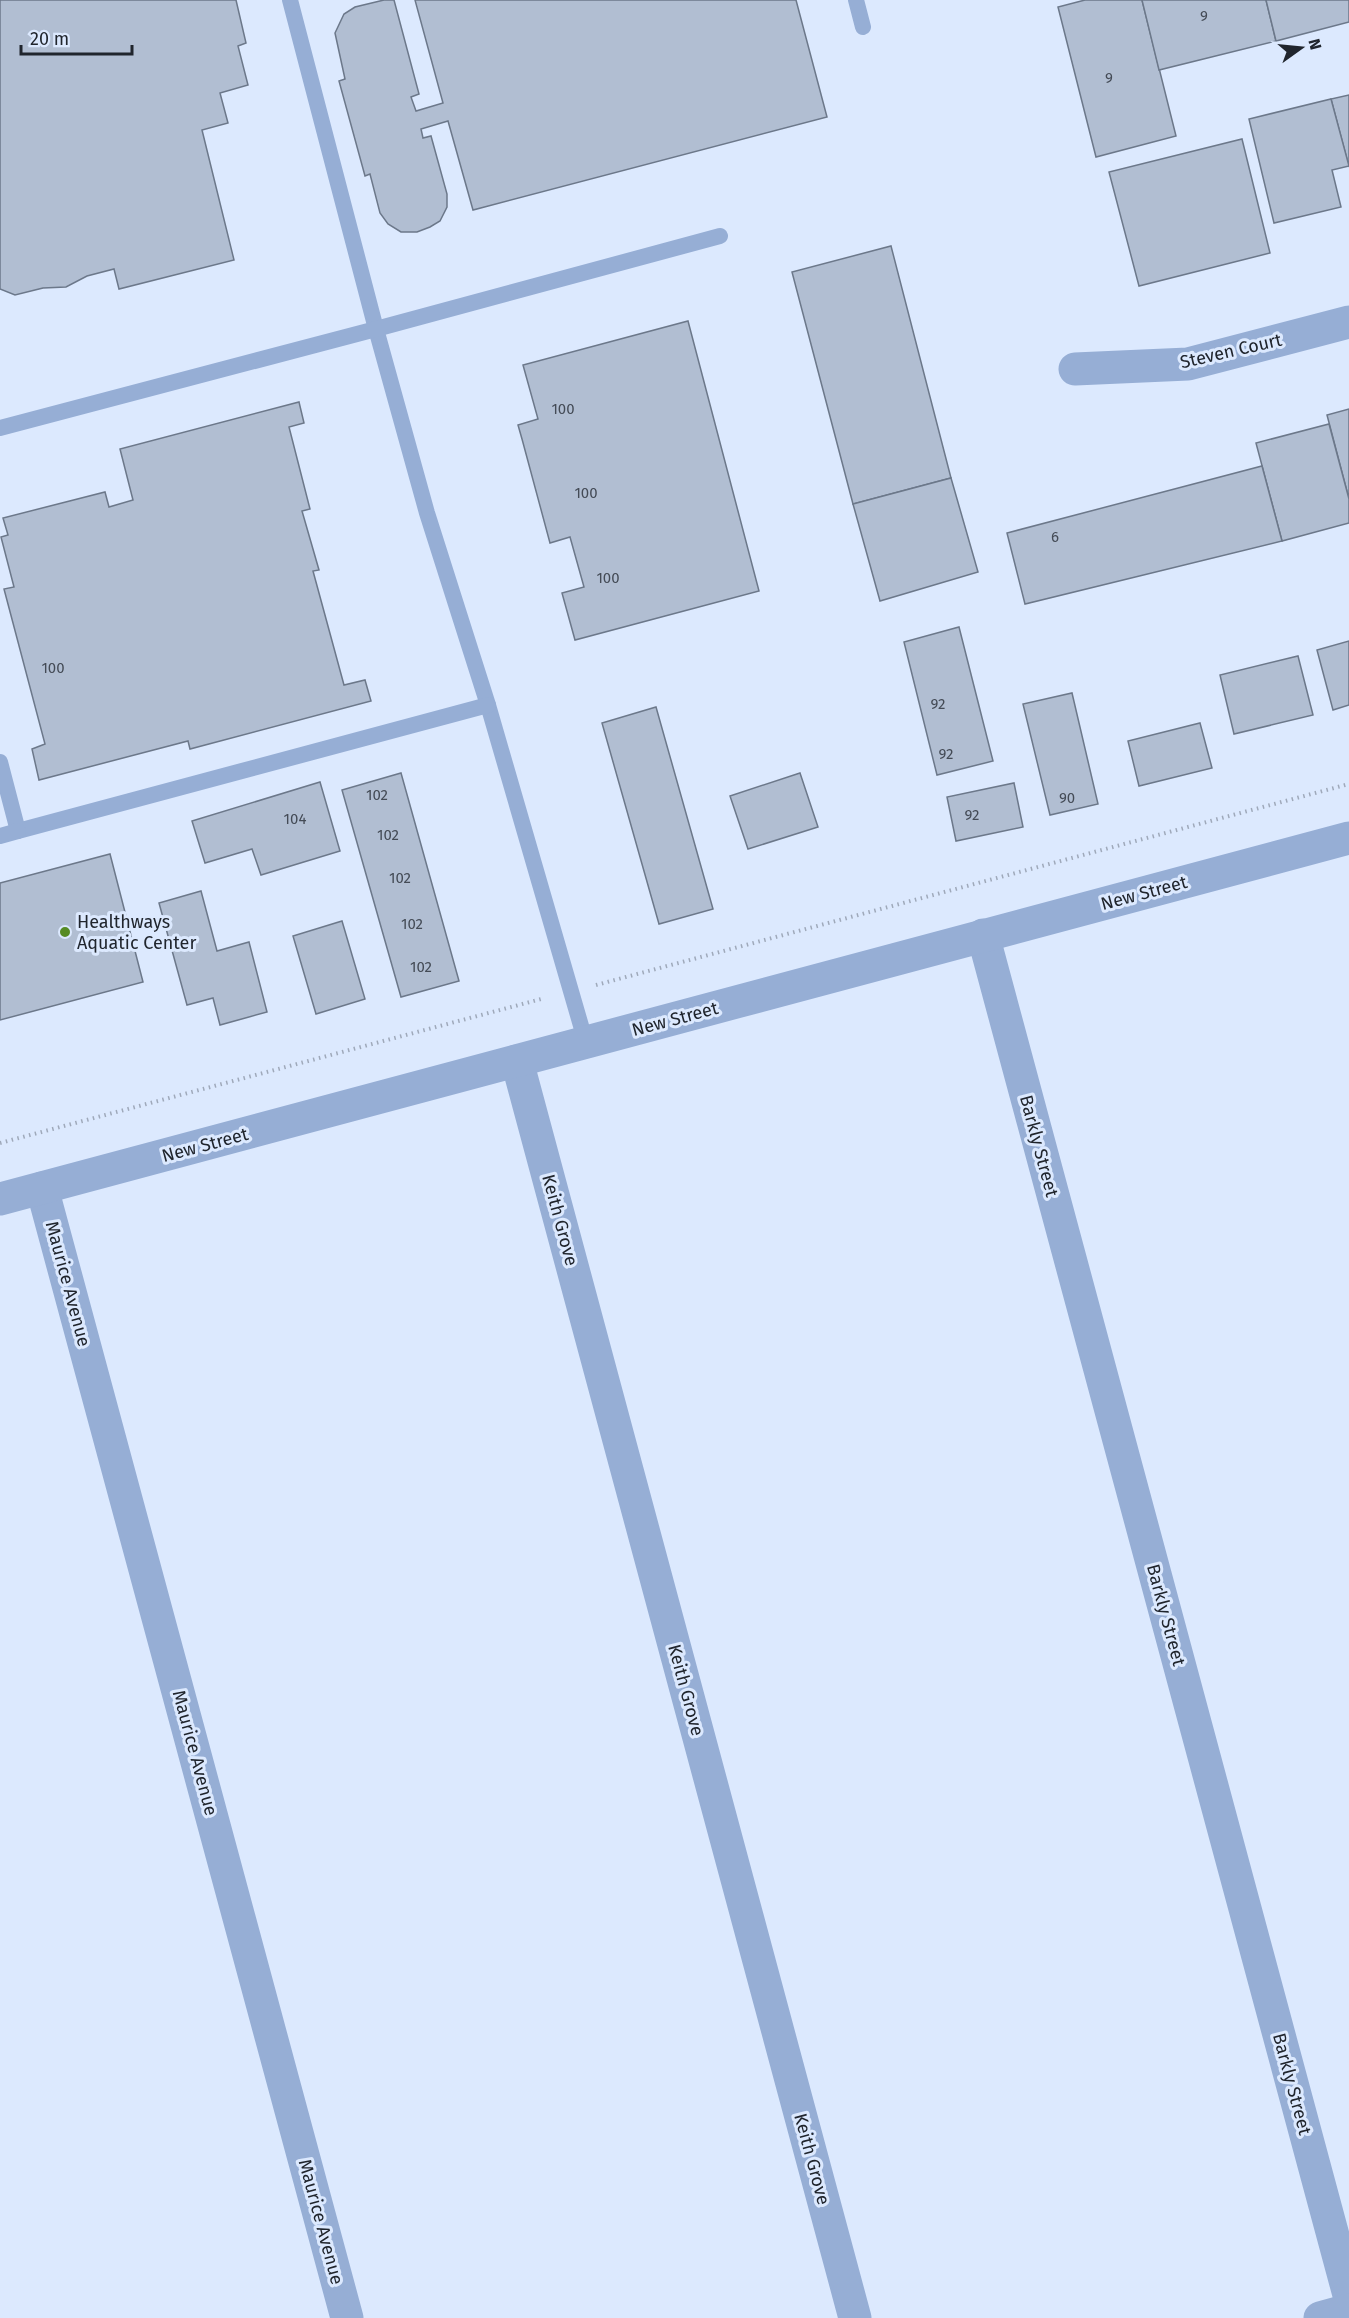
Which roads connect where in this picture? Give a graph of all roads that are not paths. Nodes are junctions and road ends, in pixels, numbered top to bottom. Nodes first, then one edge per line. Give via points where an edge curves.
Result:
1 (290, 0) edge
2 (856, 0) edge
3 (863, 27) dead end
4 (720, 236) dead end
5 (1349, 322) edge
6 (376, 330) junction
7 (1075, 369) dead end
8 (0, 428) edge
9 (488, 705) junction
10 (0, 762) edge
11 (18, 831) junction
12 (0, 836) edge
13 (1349, 838) edge
14 (983, 935) junction
15 (586, 1043) junction
16 (517, 1061) junction
17 (42, 1188) junction
18 (0, 1199) edge
19 (1349, 2295) edge
20 (1349, 2310) edge
21 (347, 2318) edge
22 (855, 2318) edge
23 (1320, 2318) edge

1 - 6 lane
2 - 3 lane
4 - 6 lane
5 - 7 street, Steven Court via 1188,364
6 - 8 lane
6 - 9 lane via 427,513
9 - 11 lane
9 - 15 lane
10 - 11 lane
11 - 12 lane
13 - 14 street, New Street
14 - 15 street, New Street
14 - 19 street, Barkly Street
15 - 16 street, New Street
16 - 17 street, New Street
16 - 22 street, Keith Grove
17 - 18 street, New Street
17 - 21 street, Maurice Avenue
20 - 23 street

